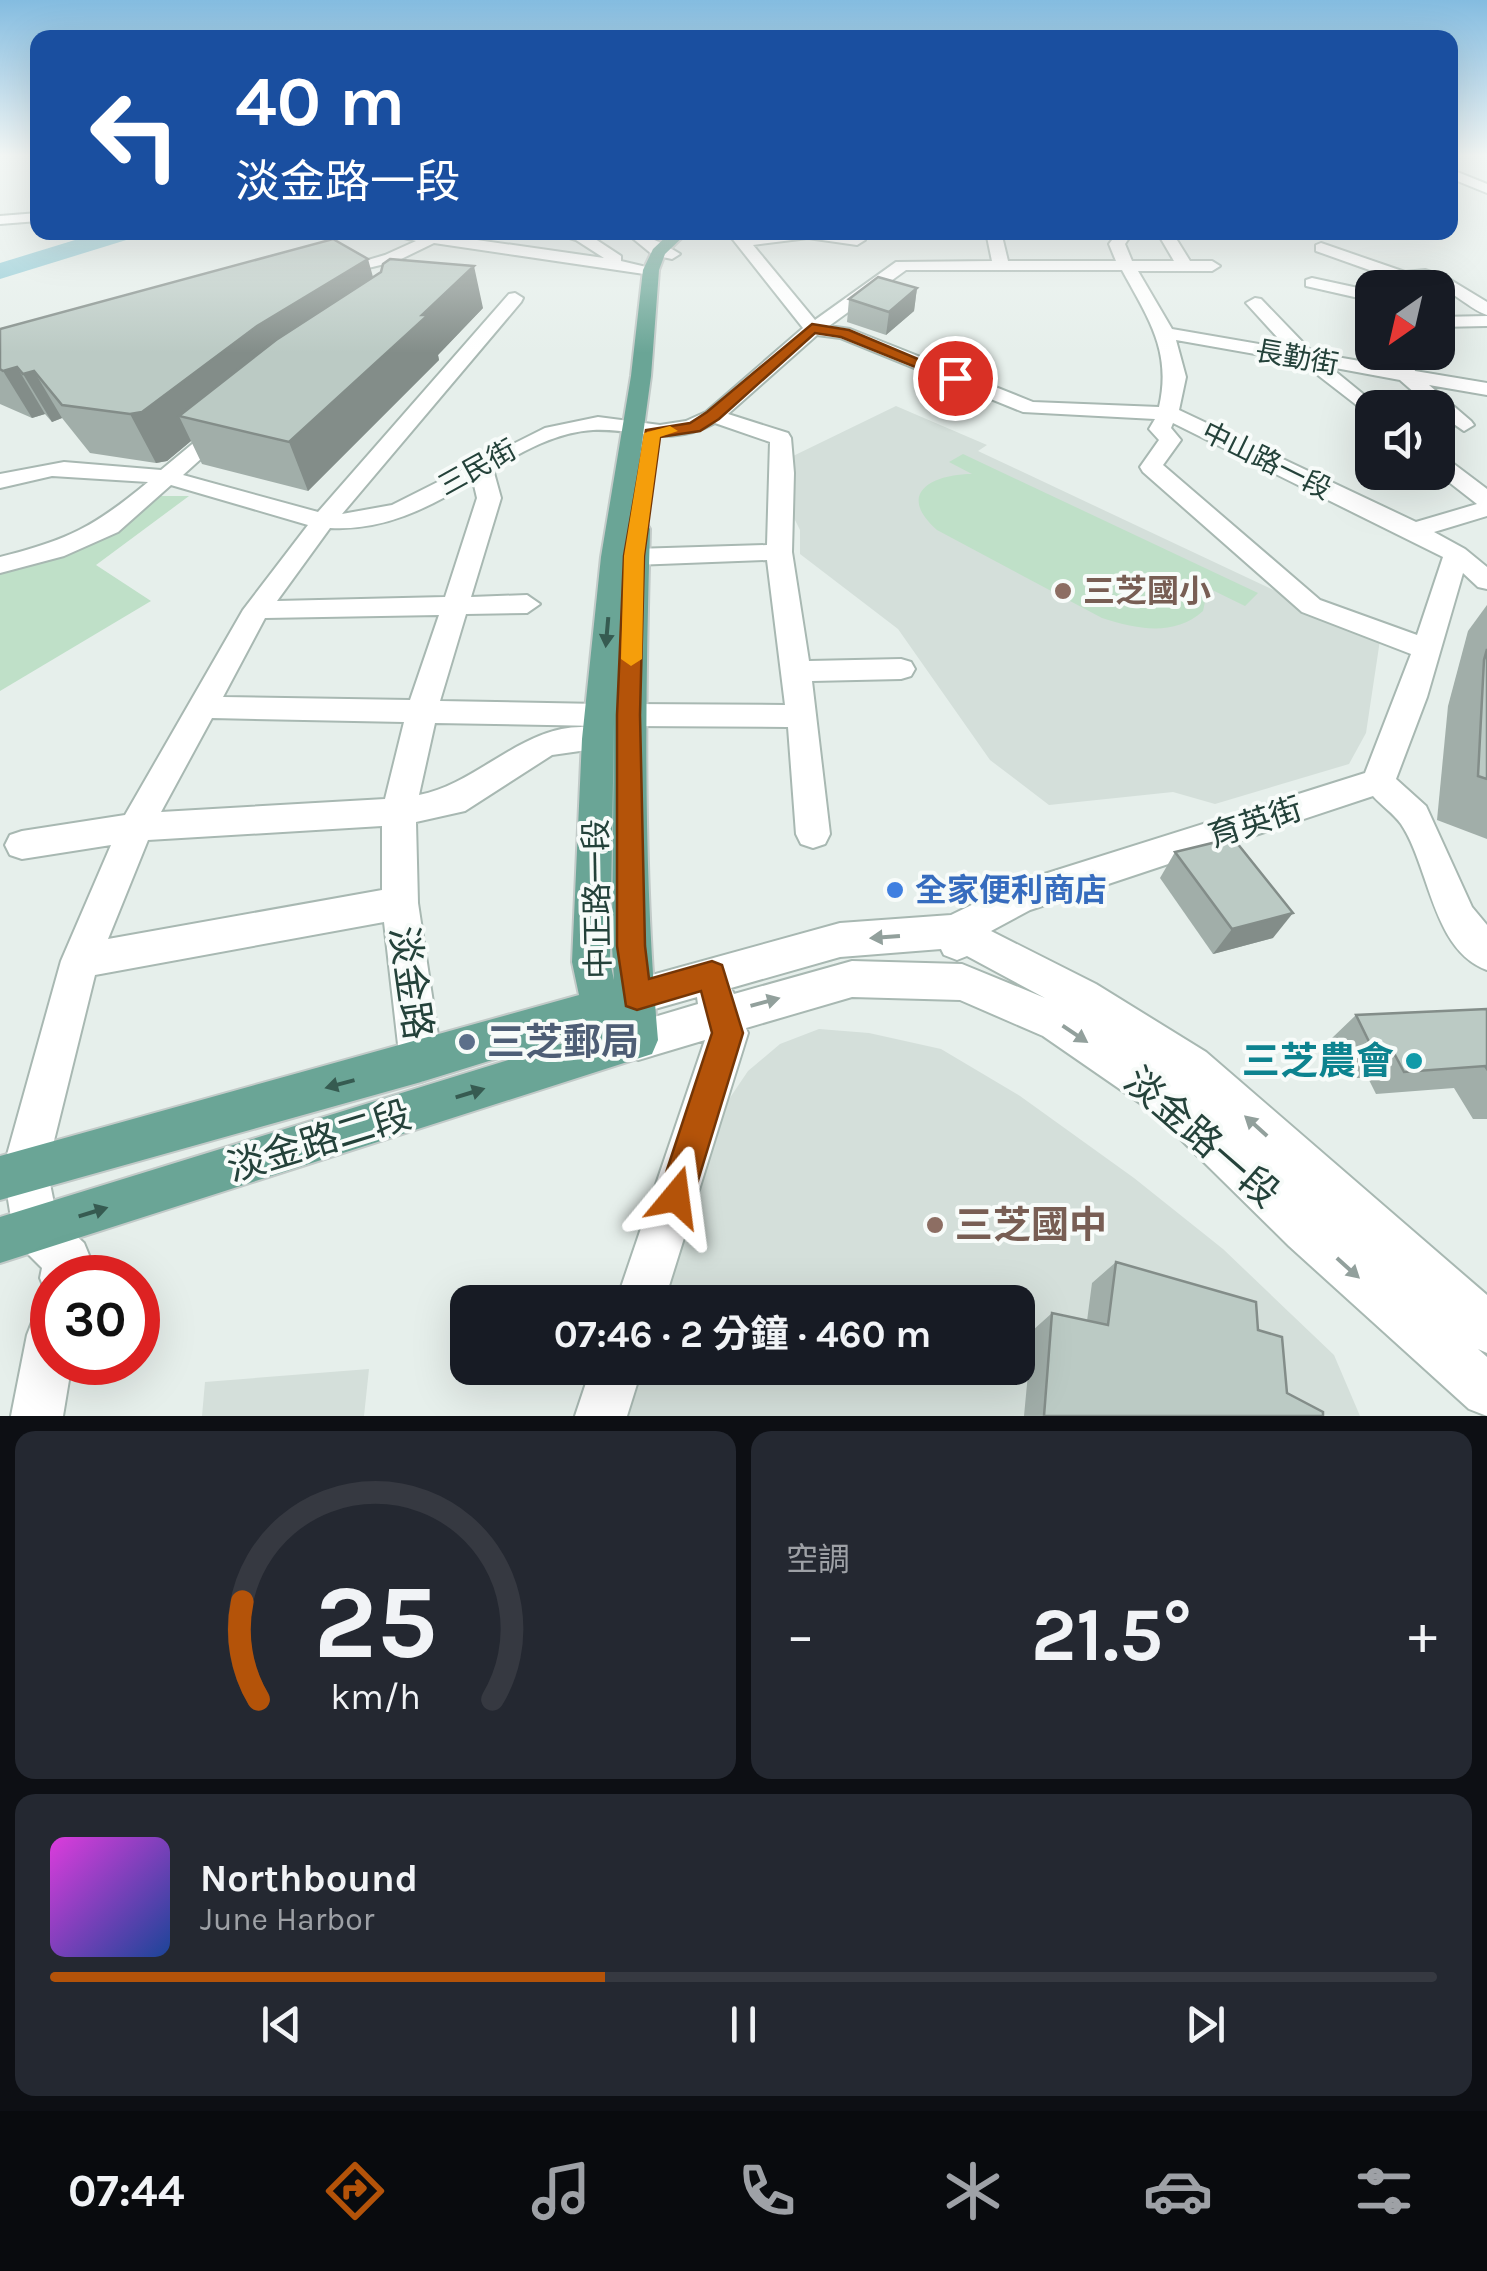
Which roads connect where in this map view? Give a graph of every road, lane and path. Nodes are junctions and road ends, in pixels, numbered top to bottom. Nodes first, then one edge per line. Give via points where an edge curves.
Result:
1 (430, 240) edge
2 (476, 240) edge
3 (586, 240) edge
4 (639, 240) edge
5 (674, 240) edge
6 (685, 240) edge
7 (740, 240) edge
8 (857, 240) edge
9 (995, 240) edge
10 (1120, 240) edge
11 (1169, 240) edge
12 (1322, 248) dead end
13 (837, 258) dead end
14 (658, 260) junction
15 (1001, 263) junction
16 (1126, 264) junction
17 (1184, 265) junction
18 (1212, 266) dead end
19 (1370, 270) edge
20 (311, 282) edge
21 (1312, 284) dead end
22 (1455, 291) edge
23 (1355, 293) edge
24 (515, 298) dead end
25 (1255, 302) dead end
26 (1487, 310) edge
27 (1487, 321) edge
28 (1455, 323) edge
29 (1458, 323) junction
30 (812, 328) junction
31 (1455, 332) edge
32 (1166, 333) junction
33 (1309, 360) junction
34 (1405, 370) edge
35 (1406, 376) junction
36 (1487, 389) edge
37 (1355, 397) edge
38 (243, 412) edge
39 (1168, 413) junction
40 (713, 416) junction
41 (1464, 425) dead end
42 (642, 432) junction
43 (481, 467) junction
44 (1455, 476) edge
45 (170, 478) junction
46 (0, 480) edge
47 (1483, 497) edge
48 (324, 521) junction
49 (1414, 530) junction
50 (779, 552) junction
51 (634, 556) junction
52 (0, 565) edge
53 (1475, 565) edge
54 (527, 604) dead end
55 (454, 605) junction
56 (256, 610) junction
57 (1426, 649) junction
58 (900, 669) dead end
59 (796, 670) junction
60 (202, 707) junction
61 (422, 711) junction
62 (802, 716) junction
63 (608, 723) junction
64 (1378, 782) junction
65 (399, 812) junction
66 (136, 827) junction
67 (813, 834) dead end
68 (22, 845) dead end
69 (400, 904) junction
70 (956, 931) junction
71 (1487, 953) edge
72 (80, 961) junction
73 (962, 982) junction
74 (716, 994) junction
75 (619, 1002) junction
76 (638, 1040) junction
77 (421, 1062) junction
78 (1301, 1166) junction
79 (13, 1173) edge
80 (1306, 1230) junction
81 (18, 1235) edge
82 (57, 1255) edge
83 (646, 1285) edge
84 (1487, 1328) edge
85 (43, 1385) edge
86 (612, 1385) edge
87 (1487, 1391) edge
88 (37, 1416) edge
89 (601, 1416) edge

1 - 20 street
2 - 14 street
3 - 14 street via 614,258
4 - 14 street
5 - 14 main road
6 - 14 main road
7 - 30 street
8 - 13 street
9 - 15 street
10 - 16 street
11 - 17 street
12 - 19 street
14 - 42 main road, 中正路一段 via 666,272
15 - 16 street
15 - 30 street via 934,255 902,265
16 - 17 street
16 - 32 street, 中山路一段
17 - 18 street
21 - 23 street
22 - 26 street
24 - 48 street
25 - 33 street
27 - 29 street
28 - 29 street
29 - 31 street
30 - 39 street via 844,333 1030,408
30 - 40 street
32 - 33 street, 長勤街
32 - 39 street, 中山路一段 via 1176,377
33 - 35 street, 長勤街
33 - 37 street
34 - 35 street
35 - 36 street, 長勤街
35 - 41 street
38 - 45 street
39 - 49 street, 中山路一段
39 - 57 street via 1160,429 1170,440 1151,467 1311,606
40 - 42 street, 三民街 via 694,428
40 - 50 street via 780,438
42 - 43 street, 三民街 via 584,424 528,439
42 - 51 main road, 中正路一段
42 -> 63 main road, 中正路一段 via 614,557
43 - 48 street, 三民街 via 373,519
43 - 55 street, 淡金路 via 489,498
44 - 47 street
45 - 46 street, 三民街 via 52,469
45 - 48 street, 三民街
45 - 52 street via 109,527 55,552
47 - 49 street
48 - 56 street
49 - 53 street, 中山路一段
50 - 51 street
50 - 59 street
51 - 63 main road, 中正路一段
53 - 57 street
54 - 55 street
55 - 56 street
55 - 61 street, 淡金路
56 - 60 street
57 - 64 street
58 - 59 street
59 - 62 street
60 - 61 street
60 - 66 street
61 - 63 street
61 - 65 street, 淡金路
62 - 63 street
62 - 67 street
63 - 65 street via 545,744 453,802
63 - 75 main road, 中正路一段 via 591,962
64 - 70 street, 育英街 via 1019,898
64 - 71 street via 1414,814 1459,918
65 - 66 street
65 - 69 street, 淡金路
66 - 68 street
66 - 72 street
69 - 72 street
69 - 77 street, 淡金路
70 - 73 street
70 -> 74 street, 淡金路一段 via 840,940
78 -> 70 street, 淡金路一段 via 1191,1068 1082,997
72 - 79 street
74 -> 73 street, 淡金路一段 via 852,979
73 -> 80 street, 淡金路一段 via 1057,1022 1168,1097
74 - 75 street, 淡金路一段
74 - 76 street, 淡金路一段
74 - 83 street via 728,1033
75 - 76 main road, 中正路一段
75 - 77 main road, 淡金路二段
81 -> 76 main road, 淡金路二段
77 -> 79 main road, 淡金路二段
78 - 80 street
78 - 84 street, 淡金路一段
79 - 81 street
80 -> 87 street, 淡金路一段
81 - 82 street
85 - 88 street
86 - 89 street

